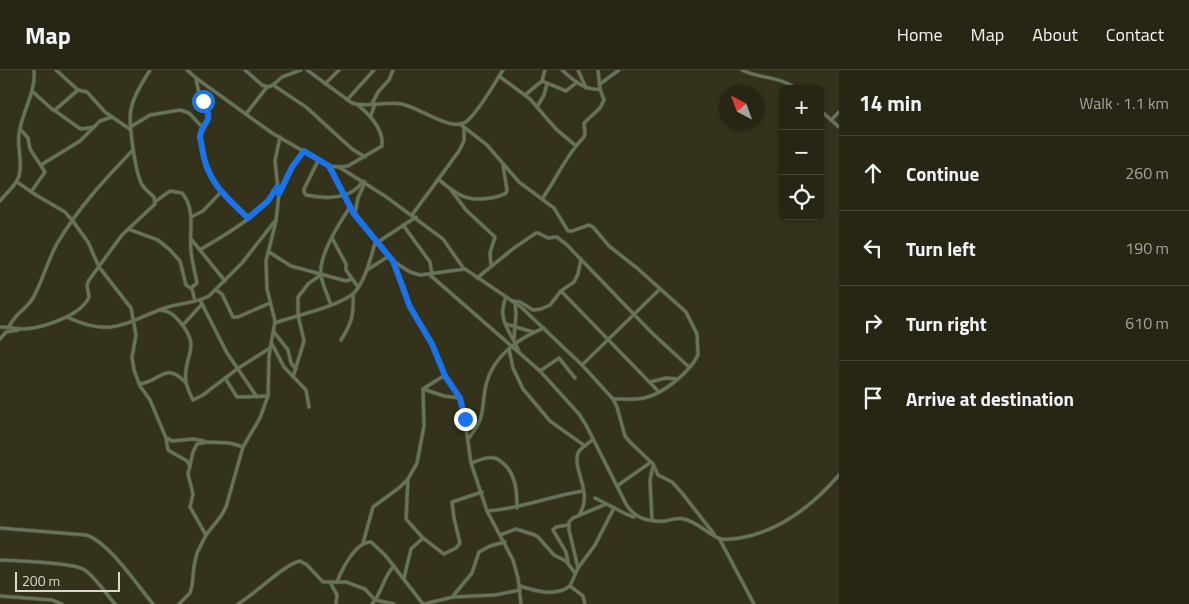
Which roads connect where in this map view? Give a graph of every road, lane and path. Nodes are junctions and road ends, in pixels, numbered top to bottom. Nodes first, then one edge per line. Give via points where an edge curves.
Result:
1 (34, 70) edge
2 (56, 70) edge
3 (150, 70) edge
4 (187, 70) edge
5 (245, 70) edge
6 (300, 70) edge
7 (307, 70) edge
8 (339, 70) edge
9 (374, 70) edge
10 (392, 70) edge
11 (502, 70) edge
12 (545, 70) edge
13 (562, 70) edge
14 (578, 70) edge
15 (598, 70) edge
16 (619, 70) edge
17 (742, 70) edge
18 (499, 76) junction
19 (196, 78) junction
20 (542, 81) junction
21 (577, 82) junction
22 (325, 84) junction
23 (547, 84) junction
24 (600, 84) junction
25 (273, 85) junction
26 (790, 85) edge
27 (268, 87) junction
28 (587, 88) junction
29 (600, 89) junction
30 (78, 90) junction
31 (33, 92) junction
32 (525, 95) junction
33 (347, 100) junction
34 (358, 104) junction
35 (374, 104) junction
36 (538, 107) junction
37 (53, 110) junction
38 (839, 112) edge
39 (246, 114) junction
40 (824, 114) edge
41 (371, 115) junction
42 (112, 117) junction
43 (831, 120) junction
44 (460, 124) junction
45 (94, 127) junction
46 (839, 127) edge
47 (20, 128) junction
48 (132, 128) junction
49 (204, 128) junction
50 (464, 128) junction
51 (280, 137) junction
52 (575, 145) junction
53 (133, 149) junction
54 (304, 151) junction
55 (365, 157) junction
56 (319, 159) junction
57 (502, 162) junction
58 (41, 164) junction
59 (329, 166) junction
60 (339, 168) junction
61 (438, 179) junction
62 (17, 182) junction
63 (364, 182) junction
64 (277, 187) junction
65 (449, 188) junction
66 (31, 192) junction
67 (221, 192) junction
68 (279, 194) junction
69 (343, 195) junction
70 (542, 199) junction
71 (0, 201) edge
72 (156, 201) junction
73 (350, 206) junction
74 (354, 214) junction
75 (414, 216) junction
76 (191, 217) junction
77 (248, 218) junction
78 (72, 220) junction
79 (276, 221) junction
80 (403, 225) junction
81 (128, 229) junction
82 (332, 237) junction
83 (191, 238) junction
84 (377, 241) junction
85 (200, 250) junction
86 (269, 252) junction
87 (389, 256) junction
88 (580, 259) junction
89 (393, 261) junction
90 (492, 266) junction
91 (99, 267) junction
92 (366, 270) junction
93 (465, 270) junction
94 (321, 274) junction
95 (431, 274) junction
96 (477, 278) junction
97 (352, 279) junction
98 (225, 281) junction
99 (191, 288) junction
100 (358, 288) junction
101 (660, 289) junction
102 (216, 290) junction
103 (561, 291) junction
104 (353, 293) junction
105 (506, 297) junction
106 (195, 302) junction
107 (201, 302) junction
108 (513, 302) junction
109 (270, 303) junction
110 (331, 305) junction
111 (160, 310) junction
112 (634, 314) junction
113 (298, 315) junction
114 (67, 317) junction
115 (133, 322) junction
116 (275, 323) junction
117 (505, 324) junction
118 (182, 325) junction
119 (0, 327) edge
120 (515, 327) junction
121 (9, 328) junction
122 (544, 328) junction
123 (22, 329) junction
124 (274, 332) junction
125 (533, 332) junction
126 (0, 339) edge
127 (341, 340) dead end
128 (514, 341) junction
129 (608, 341) junction
130 (271, 346) junction
131 (510, 347) junction
132 (519, 352) junction
133 (582, 365) junction
134 (689, 367) junction
135 (237, 369) junction
136 (296, 369) junction
137 (540, 371) junction
138 (445, 376) junction
139 (293, 377) junction
140 (225, 378) junction
141 (575, 378) dead end
142 (677, 379) junction
143 (650, 382) junction
144 (186, 383) junction
145 (139, 384) junction
146 (423, 389) junction
147 (659, 392) junction
148 (268, 396) junction
149 (257, 397) junction
150 (460, 398) junction
151 (613, 399) junction
152 (309, 406) dead end
153 (166, 438) junction
154 (467, 440) junction
155 (592, 440) junction
156 (207, 442) junction
157 (586, 446) junction
158 (243, 447) junction
159 (471, 463) junction
160 (652, 464) junction
161 (190, 466) junction
162 (839, 475) edge
163 (408, 479) junction
164 (618, 486) junction
165 (583, 491) junction
166 (482, 492) junction
167 (596, 498) dead end
168 (606, 504) junction
169 (517, 508) junction
170 (614, 508) junction
171 (487, 511) junction
172 (578, 516) junction
173 (637, 517) junction
174 (652, 520) junction
175 (568, 525) junction
176 (0, 528) edge
177 (714, 534) junction
178 (206, 535) junction
179 (500, 535) junction
180 (423, 538) junction
181 (719, 538) junction
182 (504, 542) junction
183 (363, 543) junction
184 (0, 560) edge
185 (569, 563) junction
186 (394, 566) junction
187 (578, 568) junction
188 (576, 574) junction
189 (404, 579) junction
190 (330, 582) junction
191 (337, 582) junction
192 (570, 586) junction
193 (520, 588) junction
194 (0, 596) edge
195 (453, 597) junction
196 (376, 600) junction
197 (62, 604) edge
198 (115, 604) edge
199 (154, 604) edge
200 (179, 604) edge
201 (238, 604) edge
202 (336, 604) edge
203 (372, 604) edge
204 (394, 604) edge
205 (423, 604) edge
206 (521, 604) edge
207 (586, 604) edge
208 (754, 604) edge

1 - 31 street
2 - 30 street
3 - 48 street via 133,103 130,115
4 - 19 street
5 - 27 street
6 - 25 street via 282,77
7 - 22 street
8 - 22 street
9 - 33 street
10 - 35 street
11 - 18 street
12 - 20 street
13 - 21 street
14 - 28 street
15 - 24 street
16 - 24 street
17 - 26 street
18 - 32 street
18 - 44 street via 468,120
19 - 39 street
19 - 49 street via 209,115
20 - 23 street
20 - 32 street
21 - 23 street via 566,91
21 - 28 street
22 - 33 street
23 - 36 street
24 - 29 street
25 - 27 street
25 - 55 street via 306,107
27 - 39 street
28 - 29 street
29 - 52 street via 604,100 585,121 585,134
30 - 37 street
30 - 42 street via 87,92
31 - 37 street
31 - 47 street
32 - 36 street
33 - 34 street
34 - 35 street
34 - 41 street
35 - 41 street
35 - 44 street via 404,105 445,122
36 - 52 street
37 - 45 street via 79,128
38 - 43 street
39 - 51 street
40 - 43 street
41 - 55 street via 383,144
42 - 45 street
42 - 48 street
43 - 46 street
44 - 50 street
45 - 58 street via 80,141
47 - 58 street
47 - 62 street
48 - 49 street via 150,115 180,110
48 - 53 street
49 - 67 street via 200,136 205,164
50 - 57 street via 488,145
50 - 61 street via 464,141 459,151
51 - 54 street
51 - 64 street via 275,161
52 - 70 street
53 - 72 street via 142,184
53 - 78 street via 98,185
54 - 56 street
54 - 68 street
55 - 60 street
56 - 59 street
56 - 69 street via 304,189 305,194 326,198
57 - 65 street via 507,190 503,195 473,200
57 - 70 street via 519,182
58 - 66 street via 45,174
59 - 60 street
59 - 69 street
60 - 63 street
61 - 65 street
61 - 75 street
62 - 66 street
62 - 71 street
63 - 69 street
63 - 74 street
63 - 75 street
64 - 68 street
64 - 77 street via 268,201
65 - 90 street via 494,237 490,252
66 - 78 street via 58,207
67 - 76 street via 209,206
67 - 77 street
68 - 79 street
69 - 73 street
70 - 101 street via 558,213 568,231 589,225
72 - 76 street via 168,192 179,192 186,200
72 - 81 street
73 - 74 street
73 - 82 street
74 - 84 street
75 - 80 street
75 - 93 street via 446,242
76 - 83 street
77 - 85 street
78 - 91 street via 88,242
78 - 121 street via 32,299 14,316
79 - 86 street
79 - 98 street
80 - 84 street
80 - 95 street via 430,262
81 - 91 street
81 - 99 street via 162,242 180,262 186,285
82 - 94 street
82 - 97 street
83 - 85 street
83 - 99 street via 196,283
84 - 87 street
84 - 92 street
85 - 98 street
86 - 94 street via 292,266
86 - 109 street via 265,270
87 - 89 street
87 - 92 street
88 - 90 street via 560,238 545,238 538,232
88 - 103 street via 577,278
88 - 112 street
89 - 95 street via 414,274
89 - 138 street via 410,307 432,344
90 - 96 street
91 - 114 street via 87,283 88,301
91 - 115 street via 131,308
92 - 100 street
93 - 95 street
93 - 96 street
94 - 97 street
94 - 110 street
94 - 113 street via 300,293
95 - 131 street
96 - 105 street
97 - 100 street
98 - 102 street
99 - 106 street
100 - 104 street
101 - 112 street
101 - 134 street via 686,312 695,328 698,356
102 - 107 street
102 - 109 street via 222,294 230,315 235,318
103 - 108 street via 550,305 536,310
103 - 129 street
104 - 110 street
104 - 127 street via 350,327
105 - 108 street
105 - 117 street via 501,311
106 - 107 street
106 - 111 street
107 - 118 street
107 - 135 street
108 - 120 street
108 - 122 street
109 - 116 street
110 - 113 street
111 - 115 street
111 - 118 street via 169,312
112 - 129 street
112 - 134 street
113 - 116 street
113 - 136 street via 304,341
114 - 115 street via 96,328 113,328
114 - 123 street
115 - 145 street via 136,335 132,356
116 - 124 street
117 - 120 street
117 - 128 street
118 - 144 street via 191,343
119 - 121 street
120 - 125 street
120 - 128 street
121 - 123 street
122 - 125 street
122 - 133 street
123 - 126 street via 6,332
124 - 130 street
124 - 136 street via 288,350
125 - 128 street
128 - 131 street
128 - 132 street
129 - 133 street
129 - 143 street
130 - 135 street
130 - 139 street
130 - 148 street
131 - 132 street
131 - 154 street via 487,379 482,418
131 - 157 street via 512,368 523,389 550,421
132 - 137 street
133 - 151 street
134 - 142 street
135 - 140 street
135 - 149 street
136 - 139 street
137 - 141 street via 559,358
137 - 155 street via 579,414
138 - 146 street
138 - 150 street
139 - 152 street via 306,390
140 - 144 street via 194,400
140 - 149 street via 237,397
142 - 143 street
142 - 147 street
143 - 147 street
144 - 145 street via 176,374 167,373
145 - 153 street via 150,400
146 - 150 street
146 - 163 street via 423,436 417,463
147 - 151 street via 643,398
148 - 149 street
148 - 158 street via 260,418
150 - 154 street
151 - 160 street via 626,436
153 - 156 street
153 - 161 street via 168,450
154 - 159 street
155 - 157 street
155 - 164 street
156 - 158 street
156 - 161 street via 194,448
157 - 165 street via 577,456
158 - 178 street via 226,507
159 - 166 street
159 - 169 street via 493,457 508,468 516,485
160 - 164 street
160 - 174 street
160 - 177 street via 658,475 672,482 682,493
161 - 178 street via 188,474 193,494 190,506
162 - 181 street via 820,496 786,520 753,535 728,540
163 - 180 street via 406,519
163 - 183 street via 374,506
164 - 173 street via 630,511
165 - 169 street
165 - 172 street via 584,505
166 - 171 street
166 - 180 street via 452,502 460,543 456,548 444,554
167 - 168 street
168 - 170 street
168 - 172 street
169 - 171 street
170 - 173 street
170 - 187 street via 595,545
171 - 179 street
172 - 175 street via 570,519
173 - 174 street
174 - 177 street via 684,519
175 - 185 street via 553,530
175 - 187 street
176 - 199 street via 92,537 114,556
177 - 181 street
178 - 200 street via 197,553 190,593
179 - 182 street
179 - 185 street via 516,529 529,532 554,555
180 - 189 street via 411,549
181 - 208 street
182 - 193 street via 514,560
182 - 195 street via 479,552 472,573
183 - 186 street via 377,545
183 - 191 street via 347,562
184 - 198 street via 80,568
185 - 188 street
186 - 189 street
186 - 196 street via 386,575
187 - 188 street
188 - 192 street
189 - 205 street
190 - 191 street
190 - 201 street via 320,580 302,562 296,562
190 - 202 street via 337,594
191 - 196 street via 361,587
192 - 193 street via 549,592
192 - 207 street via 583,596
193 - 195 street via 482,596
193 - 206 street
194 - 197 street via 52,600
195 - 205 street
196 - 203 street
196 - 204 street

